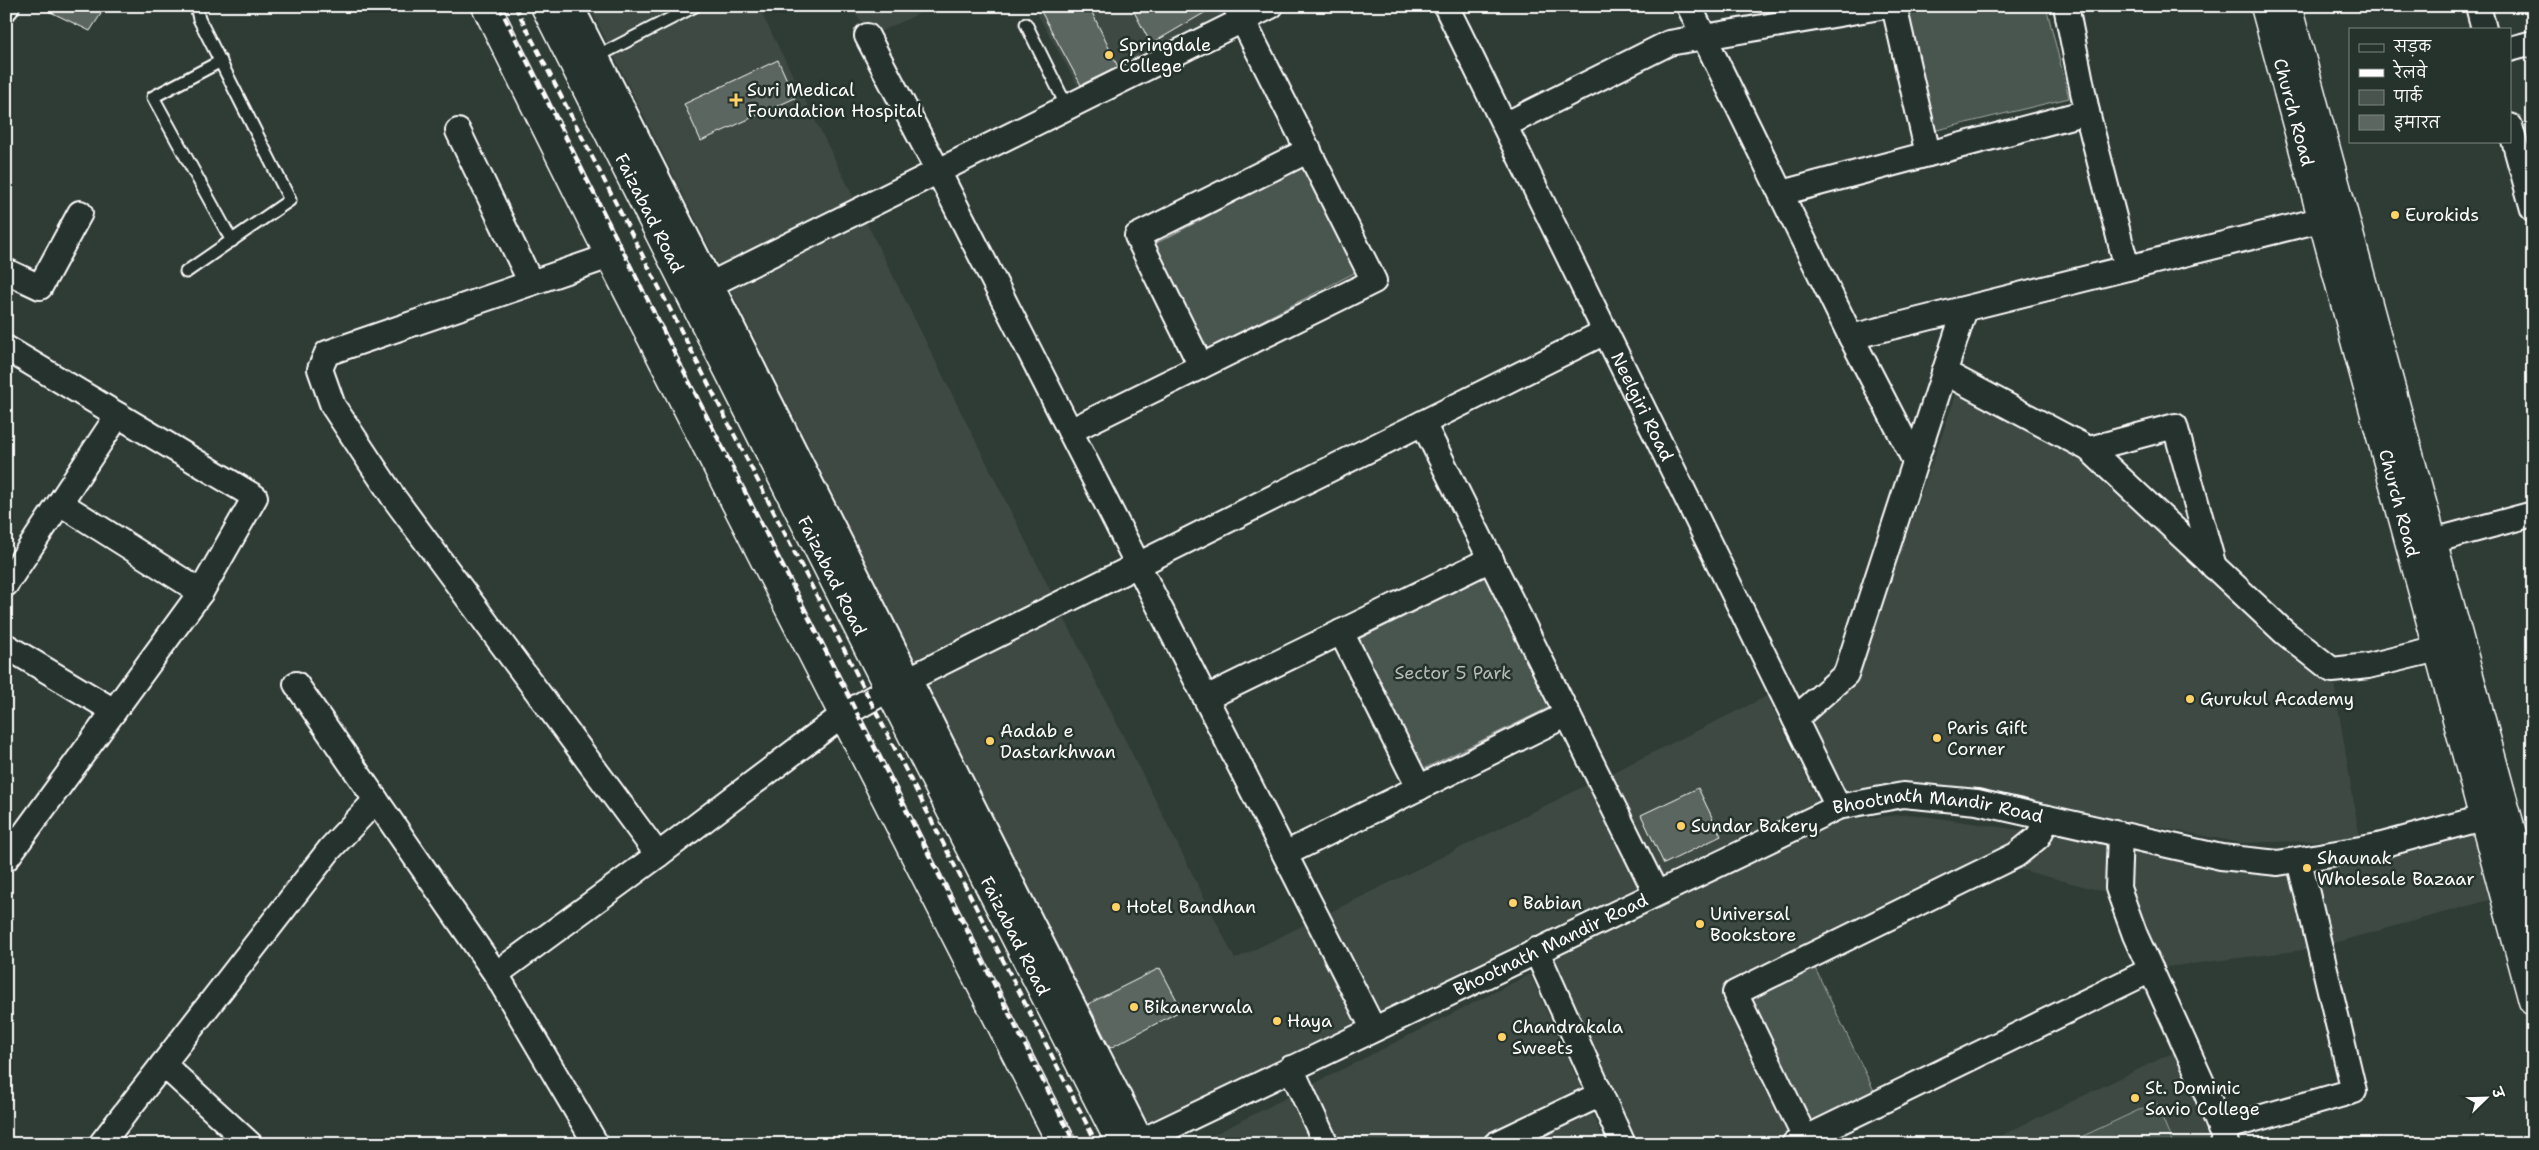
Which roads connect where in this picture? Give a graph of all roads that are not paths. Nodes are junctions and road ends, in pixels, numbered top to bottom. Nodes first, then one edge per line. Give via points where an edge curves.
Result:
1 (196, 6) edge
2 (486, 6) edge
3 (545, 6) edge
4 (571, 6) edge
5 (695, 6) edge
6 (1271, 6) edge
7 (1446, 6) edge
8 (1689, 6) edge
9 (1886, 6) edge
10 (1894, 6) edge
11 (2066, 6) edge
12 (2265, 6) edge
13 (2288, 6) edge
14 (2478, 6) edge
15 (1239, 13) edge
16 (1026, 24) dead end
17 (2484, 28) edge
18 (867, 36) dead end
19 (1703, 37) junction
20 (2533, 43) edge
21 (2512, 48) edge
22 (598, 56) junction
23 (220, 61) junction
24 (1067, 107) junction
25 (2087, 112) junction
26 (1505, 125) junction
27 (2512, 131) edge
28 (458, 132) dead end
29 (1309, 150) junction
30 (1928, 154) junction
31 (938, 171) junction
32 (2528, 173) edge
33 (1781, 193) junction
34 (2533, 210) edge
35 (80, 213) dead end
36 (2333, 216) junction
37 (232, 241) junction
38 (610, 256) junction
39 (2127, 268) junction
40 (6, 271) edge
41 (186, 272) dead end
42 (531, 283) junction
43 (701, 289) junction
44 (1965, 309) junction
45 (1605, 332) junction
46 (1851, 337) junction
47 (6, 348) edge
48 (1201, 366) junction
49 (1944, 372) junction
50 (118, 415) junction
51 (1423, 423) junction
52 (1070, 431) junction
53 (2089, 450) junction
54 (1915, 460) junction
55 (60, 503) junction
56 (2533, 514) edge
57 (2422, 544) junction
58 (1491, 559) junction
59 (1138, 565) junction
60 (2214, 567) junction
61 (6, 584) edge
62 (201, 592) junction
63 (1341, 632) junction
64 (6, 646) edge
65 (2438, 649) junction
66 (296, 684) dead end
67 (899, 684) junction
68 (1206, 698) junction
69 (114, 711) junction
70 (1568, 714) junction
71 (843, 715) junction
72 (1795, 719) junction
73 (1419, 788) junction
74 (376, 800) junction
75 (1838, 807) junction
76 (2495, 815) junction
77 (2048, 818) junction
78 (2120, 834) junction
79 (1285, 854) junction
80 (658, 855) junction
81 (6, 859) edge
82 (2299, 860) junction
83 (1656, 893) junction
84 (2533, 911) edge
85 (1536, 950) junction
86 (2151, 970) junction
87 (496, 974) junction
88 (2533, 1001) edge
89 (1373, 1028) junction
90 (163, 1064) junction
91 (1291, 1068) junction
92 (1601, 1094) junction
93 (2223, 1136) edge
94 (1800, 1141) edge
95 (1132, 1143) edge
96 (101, 1144) edge
97 (250, 1144) edge
98 (596, 1144) edge
99 (1062, 1144) edge
100 (1326, 1144) edge
101 (1496, 1144) edge
102 (1623, 1144) edge

1 - 23 lane
2 - 38 main road
3 - 43 main road, Faizabad Road
4 - 22 street
5 - 22 lane
6 - 15 street
7 - 26 street, Neelgiri Road
8 - 19 street
9 - 19 street
10 - 30 street
11 - 25 street
12 - 36 main road, Church Road
13 - 36 main road, Church Road
14 - 17 street
15 - 24 street
15 - 29 street
16 - 24 lane
18 - 31 street
19 - 26 street via 1669,43
19 - 33 street
20 - 21 street
22 - 43 street
23 - 37 lane via 290,200
23 - 37 lane via 153,97
24 - 31 street
25 - 30 street
25 - 39 street
26 - 45 street, Neelgiri Road
27 - 32 street
28 - 42 street
29 - 48 street via 1137,236
29 - 48 street via 1374,280
30 - 33 street
31 - 43 street
31 - 52 street
32 - 34 street
33 - 46 street
35 - 40 street via 40,287
36 - 39 street
36 - 57 main road, Church Road
37 - 41 lane
38 - 42 street
38 - 71 main road
39 - 44 street
42 - 80 street via 328,353 320,369 333,406 394,498
43 - 67 main road, Faizabad Road
44 - 46 street
44 - 49 street
45 - 51 street
45 - 72 street, Neelgiri Road
46 - 54 street
47 - 50 street
48 - 52 street
49 - 53 street
49 - 54 street
50 - 55 street
50 - 62 street via 255,497
51 - 58 street
51 - 59 street
52 - 59 street
53 - 60 street
53 - 60 street via 2175,426
54 - 72 street via 1846,674
55 - 61 street
55 - 62 street
56 - 57 street
57 - 65 main road, Church Road
57 - 76 main road, Church Road
58 - 63 street
58 - 70 street
59 - 67 street
59 - 68 street
60 - 65 street via 2284,632 2332,670 2368,666
62 - 69 street
63 - 68 street
63 - 73 street
64 - 69 street
65 - 76 main road, Church Road
66 - 74 street
67 - 71 street
67 - 95 main road, Faizabad Road
68 - 79 street
69 - 81 street
70 - 73 street
70 - 83 street
71 - 80 street
71 - 99 main road
72 - 75 street, Neelgiri Road
73 - 79 street
74 - 87 street
74 - 90 street via 330,848
75 - 77 street, Bhootnath Mandir Road via 1903,795 1977,802
75 - 83 street, Bhootnath Mandir Road
76 - 82 street, Bhootnath Mandir Road via 2378,846
76 - 84 main road, Church Road
76 - 88 main road, Church Road
77 - 78 street, Bhootnath Mandir Road
77 - 94 street via 2038,837 2016,855 1736,993
78 - 82 street, Bhootnath Mandir Road via 2221,857 2278,863
78 - 86 street via 2118,888
79 - 89 street
80 - 87 street
82 - 93 street via 2354,1091
83 - 85 street, Bhootnath Mandir Road
85 - 89 street, Bhootnath Mandir Road
85 - 92 street
86 - 93 street
86 - 94 street
87 - 98 street
89 - 91 street, Bhootnath Mandir Road
90 - 96 street
90 - 97 street
91 - 95 street, Bhootnath Mandir Road
91 - 100 street
92 - 101 street
92 - 102 street

